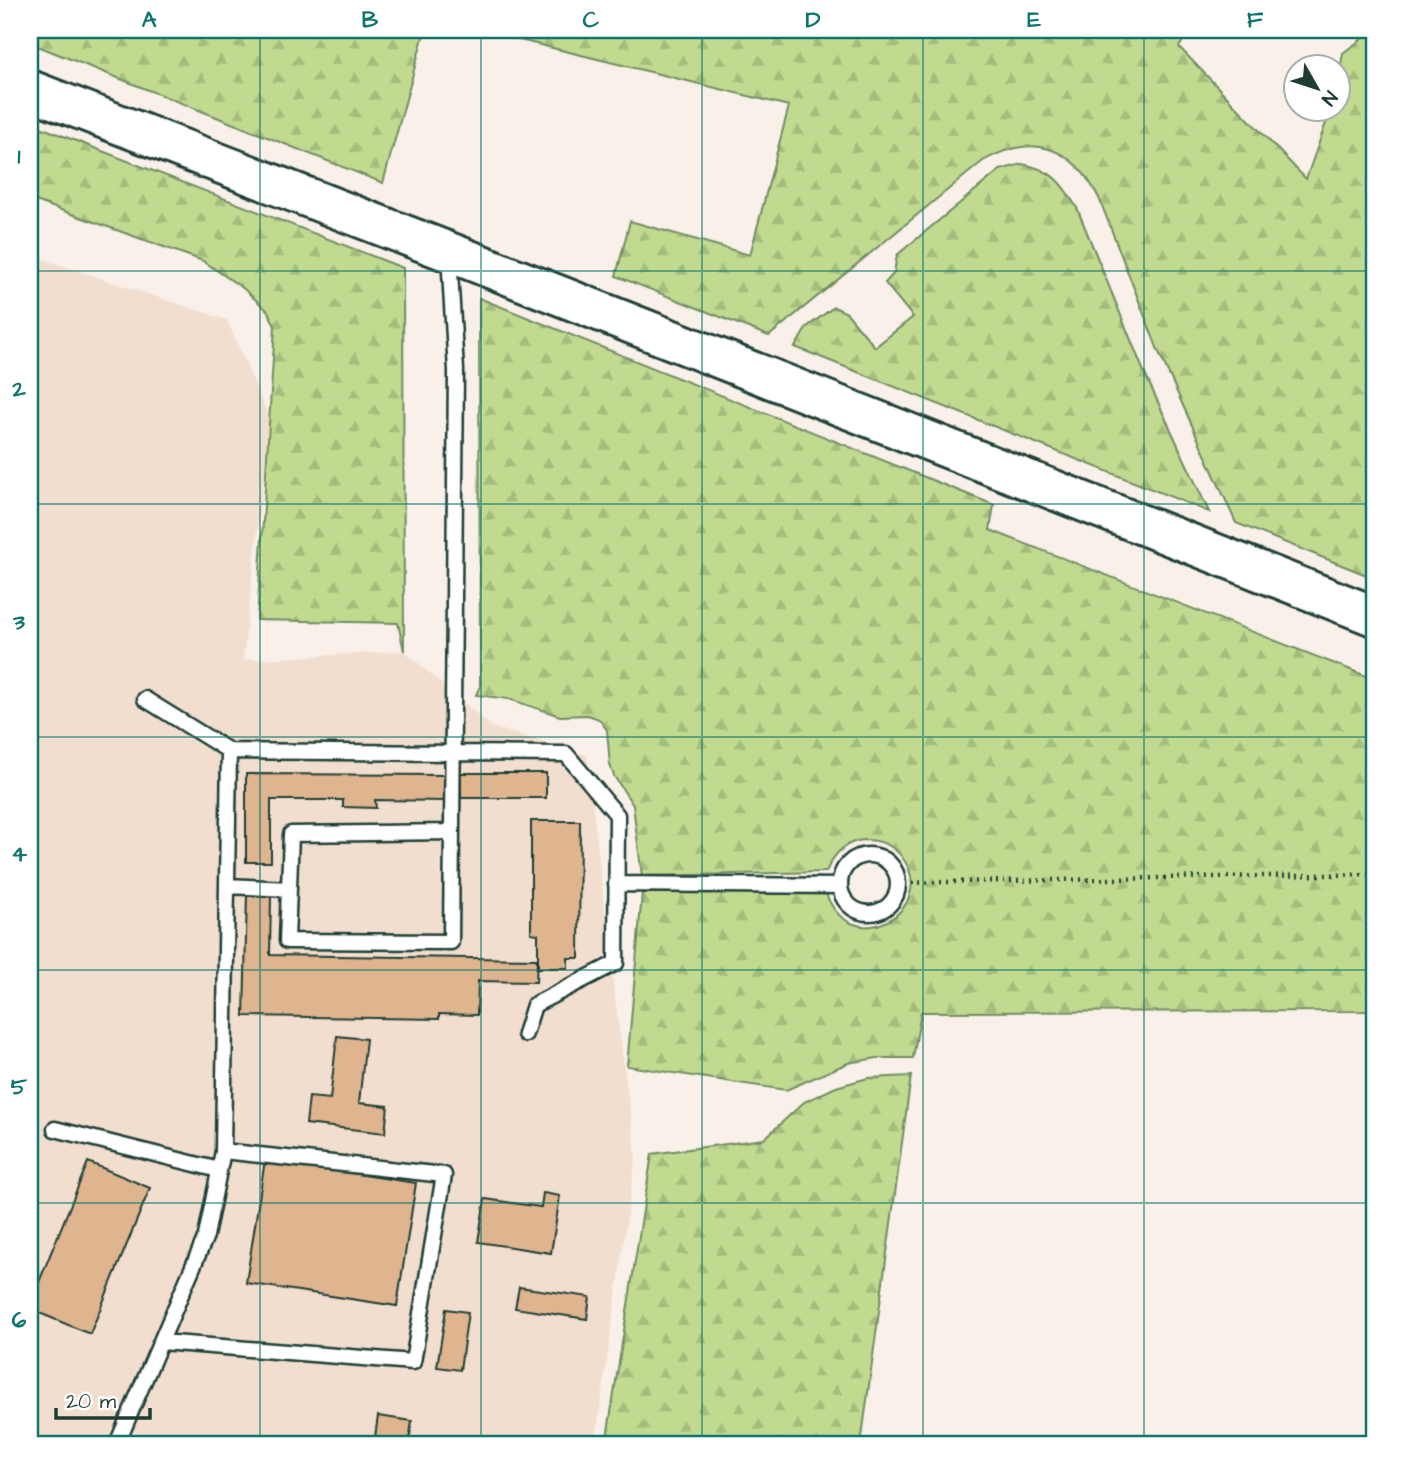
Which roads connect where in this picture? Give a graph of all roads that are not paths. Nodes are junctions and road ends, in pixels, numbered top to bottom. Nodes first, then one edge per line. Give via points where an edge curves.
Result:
1 (30, 90) edge
2 (449, 251) junction
3 (1374, 615) edge
4 (145, 699) dead end
5 (229, 751) junction
6 (452, 753) junction
7 (452, 832) junction
8 (616, 884) junction
9 (227, 886) junction
10 (840, 886) junction
11 (289, 890) junction
12 (525, 1034) dead end
13 (55, 1129) dead end
14 (223, 1151) junction
15 (219, 1170) junction
16 (161, 1342) junction
17 (117, 1444) edge

1 - 2 main road
2 - 3 main road
2 - 6 lane via 456,370
4 - 5 lane
5 - 6 lane
5 - 9 lane
6 - 7 lane
6 - 8 lane via 566,754 617,815
7 - 11 lane via 291,834
7 - 11 lane via 450,942 287,941
8 - 10 lane
8 - 12 lane via 616,963 534,1005
9 - 11 lane
9 - 14 lane
10 - 10 lane via 848,905 866,913 886,908 898,883 892,866 868,855 845,867
13 - 15 lane
14 - 15 lane
14 - 16 lane via 444,1175 412,1362
15 - 16 lane via 206,1236
16 - 17 lane

